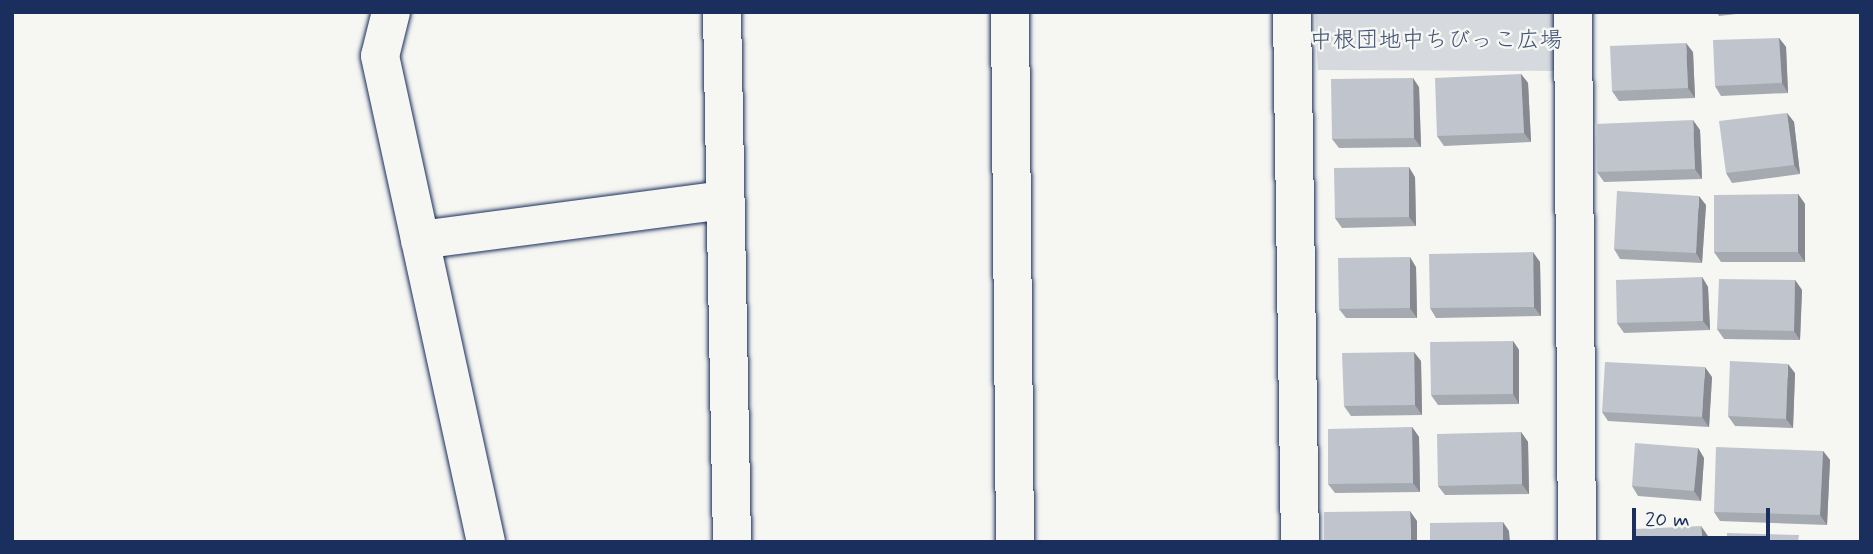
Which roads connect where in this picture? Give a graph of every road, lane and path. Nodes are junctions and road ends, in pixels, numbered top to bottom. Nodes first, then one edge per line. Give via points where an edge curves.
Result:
1 (391, 12) edge
2 (722, 12) edge
3 (1010, 12) edge
4 (1292, 12) edge
5 (1573, 12) edge
6 (725, 200) junction
7 (420, 240) junction
8 (486, 542) edge
9 (732, 542) edge
10 (1016, 542) edge
11 (1300, 542) edge
12 (1577, 542) edge

1 - 7 street via 380,57
2 - 6 street
3 - 10 street
4 - 11 street
5 - 12 street
6 - 7 street
6 - 9 street
7 - 8 street

